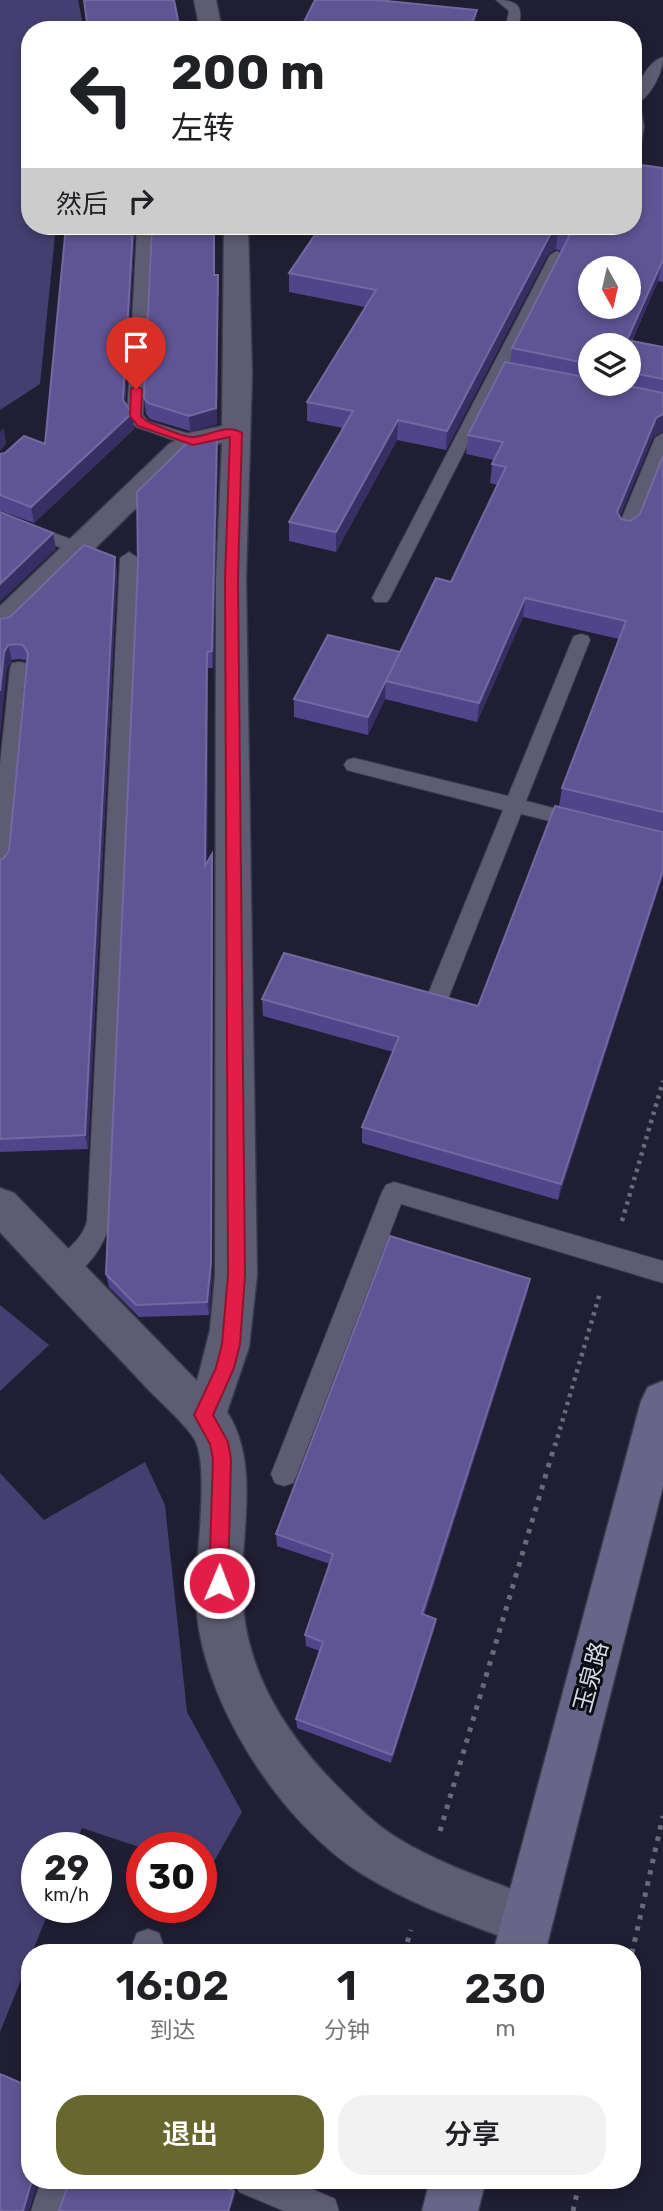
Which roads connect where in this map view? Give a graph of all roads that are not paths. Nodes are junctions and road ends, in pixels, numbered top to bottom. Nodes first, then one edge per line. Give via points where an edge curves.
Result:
1 (205, 0) edge
2 (502, 0) edge
3 (209, 21) edge
4 (514, 21) edge
5 (663, 61) edge
6 (642, 93) edge
7 (144, 235) edge
8 (236, 235) edge
9 (556, 256) edge
10 (236, 433) junction
11 (663, 438) edge
12 (193, 441) junction
13 (0, 518) edge
14 (625, 532) edge
15 (78, 548) junction
16 (129, 558) dead end
17 (381, 598) dead end
18 (0, 624) edge
19 (581, 640) edge
20 (19, 668) edge
21 (354, 765) dead end
22 (516, 805) junction
23 (596, 825) edge
24 (0, 866) edge
25 (439, 994) edge
26 (0, 1205) edge
27 (63, 1270) junction
28 (663, 1272) edge
29 (663, 1401) edge
30 (203, 1415) junction
31 (284, 1474) dead end
32 (523, 1937) edge
33 (55, 2189) edge
34 (272, 2189) edge
35 (456, 2189) edge
36 (47, 2211) edge
37 (323, 2211) edge
38 (450, 2211) edge

1 - 3 street
2 - 4 lane via 516,10
5 - 6 lane via 653,68
7 - 12 lane via 135,416 142,424
8 - 10 street
9 - 17 lane via 503,373
10 - 12 street
10 - 30 street via 231,579 236,1286 225,1368
11 - 14 lane
12 - 15 street
13 - 15 lane
15 - 18 street
16 - 27 lane via 99,1221 88,1250
19 - 22 lane
20 - 24 lane
21 - 22 lane
22 - 23 lane
22 - 25 lane
26 - 27 street
27 - 30 street
28 - 31 lane via 394,1192
29 - 32 street, 玉泉路
30 - 32 street via 219,1442 222,1459 219,1604 225,1647 247,1710 265,1740 297,1781 378,1856
33 - 36 lane
34 - 37 lane
35 - 38 street

